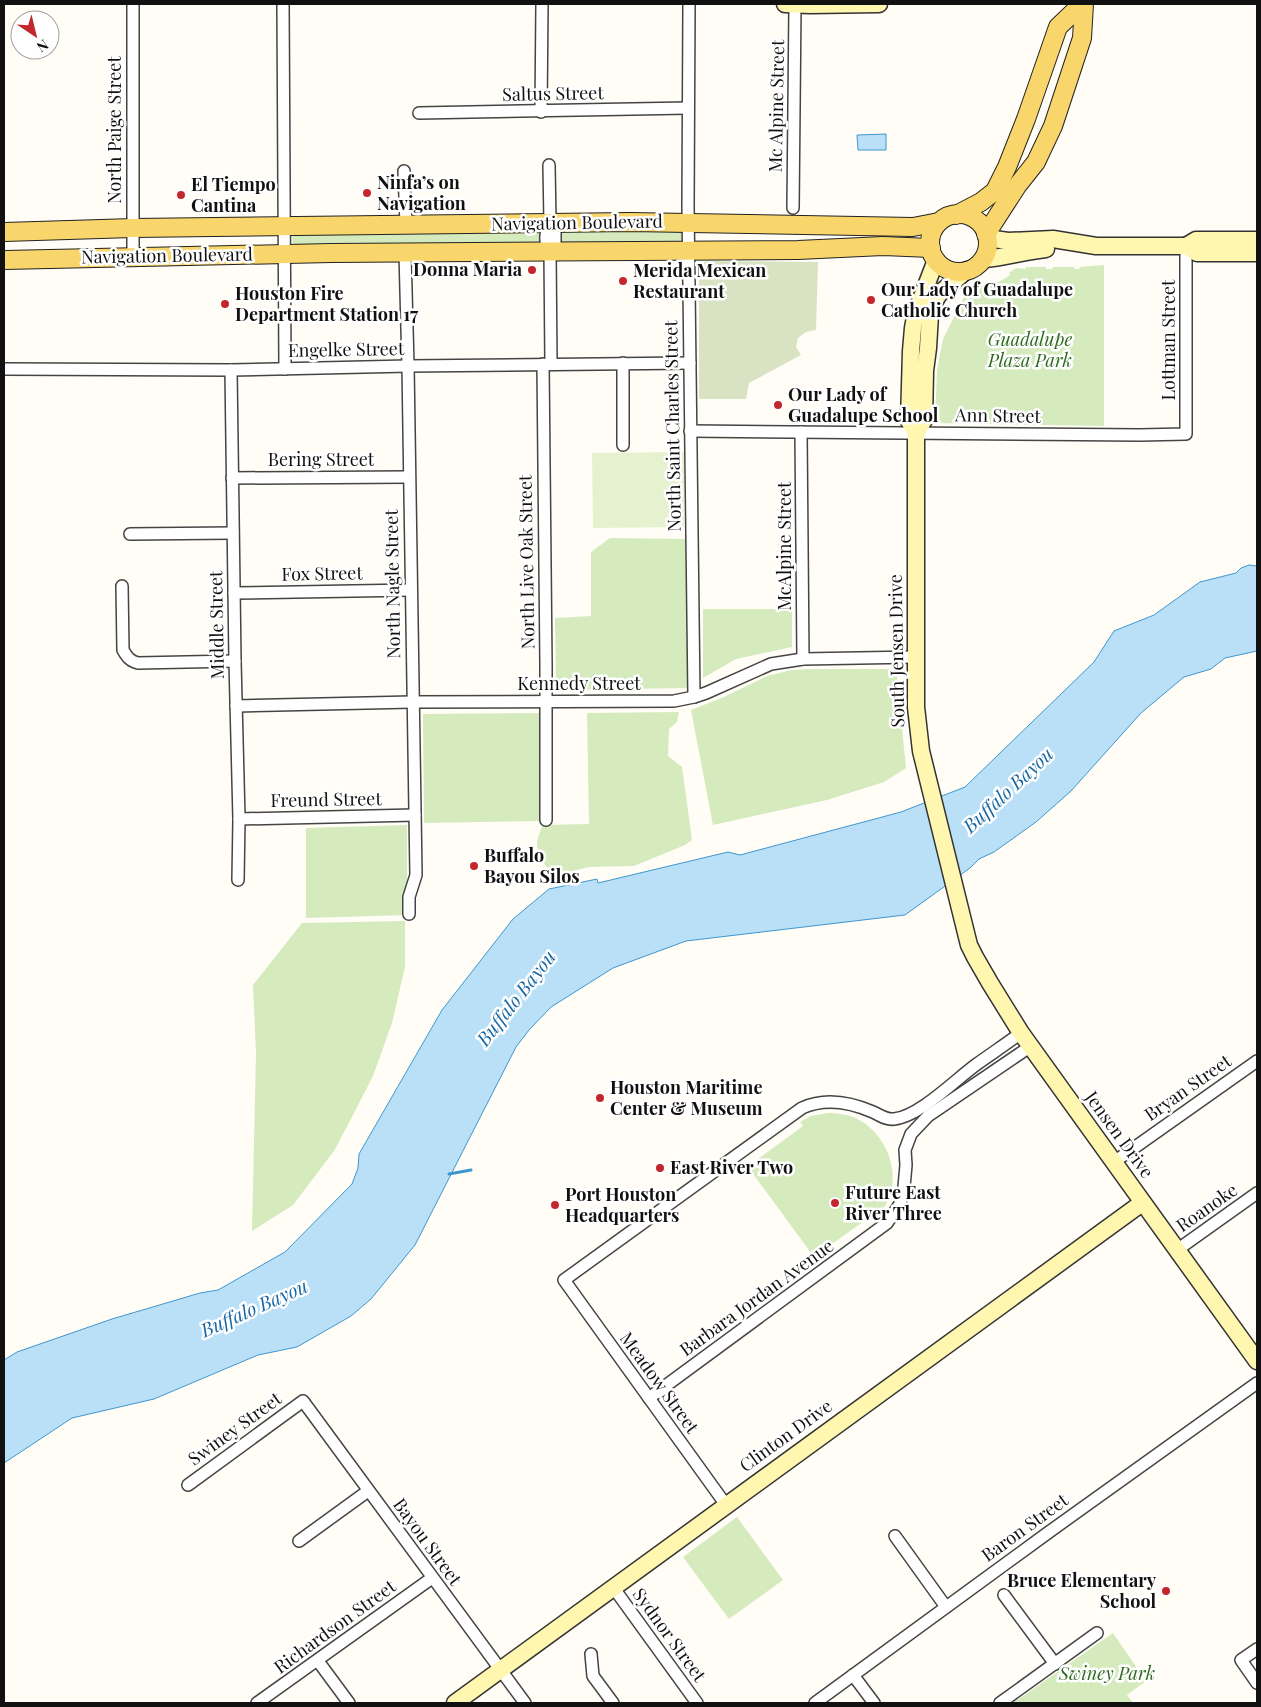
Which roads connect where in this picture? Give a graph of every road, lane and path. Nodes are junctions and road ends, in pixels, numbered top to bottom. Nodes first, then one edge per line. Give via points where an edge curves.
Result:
1 (133, 4) edge
2 (283, 4) edge
3 (542, 4) edge
4 (688, 4) edge
5 (790, 4) edge
6 (852, 4) edge
7 (880, 4) edge
8 (1083, 4) edge
9 (688, 108) junction
10 (541, 112) junction
11 (419, 114) dead end
12 (1026, 118) junction
13 (1053, 126) junction
14 (549, 165) dead end
15 (404, 171) dead end
16 (793, 208) dead end
17 (956, 214) junction
18 (689, 222) junction
19 (939, 222) junction
20 (550, 223) junction
21 (406, 225) junction
22 (284, 226) junction
23 (133, 228) junction
24 (4, 232) edge
25 (987, 236) junction
26 (1257, 240) edge
27 (1083, 244) junction
28 (1186, 246) junction
29 (690, 250) junction
30 (550, 251) junction
31 (405, 253) junction
32 (1257, 253) edge
33 (285, 254) junction
34 (933, 254) junction
35 (133, 257) junction
36 (983, 259) junction
37 (4, 260) edge
38 (967, 270) junction
39 (690, 363) junction
40 (547, 364) junction
41 (623, 364) junction
42 (408, 366) junction
43 (4, 369) edge
44 (285, 369) junction
45 (231, 370) junction
46 (690, 431) junction
47 (801, 432) junction
48 (916, 433) junction
49 (1186, 434) joint
50 (623, 445) dead end
51 (409, 477) junction
52 (232, 478) junction
53 (233, 532) junction
54 (130, 534) dead end
55 (122, 586) dead end
56 (411, 590) junction
57 (234, 593) junction
58 (915, 657) junction
59 (803, 659) junction
60 (235, 662) junction
61 (694, 697) junction
62 (412, 702) junction
63 (547, 702) junction
64 (236, 706) junction
65 (415, 815) junction
66 (239, 819) junction
67 (546, 820) dead end
68 (238, 880) dead end
69 (409, 914) dead end
70 (964, 923) joint
71 (1026, 1040) junction
72 (1257, 1061) edge
73 (1114, 1162) junction
74 (1257, 1194) edge
75 (1142, 1203) junction
76 (1177, 1250) junction
77 (1257, 1361) edge
78 (1257, 1383) edge
79 (649, 1398) junction
80 (303, 1401) joint
81 (188, 1485) dead end
82 (368, 1491) junction
83 (726, 1505) junction
84 (895, 1536) dead end
85 (299, 1541) dead end
86 (432, 1578) junction
87 (613, 1587) junction
88 (1004, 1594) dead end
89 (946, 1607) junction
90 (1097, 1633) dead end
91 (1257, 1649) edge
92 (591, 1654) dead end
93 (318, 1661) junction
94 (1055, 1664) junction
95 (500, 1670) junction
96 (853, 1675) junction
97 (1257, 1683) edge
98 (258, 1703) edge
99 (349, 1703) edge
100 (455, 1703) edge
101 (524, 1703) edge
102 (613, 1703) edge
103 (697, 1703) edge
104 (815, 1703) edge
105 (874, 1703) edge
106 (1000, 1703) edge

1 - 23 street, North Paige Street
2 - 22 street
3 - 10 street
4 - 9 street, North Saint Charles Street
5 - 6 main road
5 - 16 street, Mc Alpine Street
6 - 7 main road
8 - 12 main road via 1058,28
8 - 13 main road via 1082,38
9 - 10 street, Saltus Street
9 - 18 street, North Saint Charles Street
10 - 11 street, Saltus Street
12 - 13 main road
12 - 17 main road via 995,190 981,202
13 - 25 main road via 1036,162
14 - 20 street, North Live Oak Street
15 - 21 street
17 - 19 main road
17 - 25 main road via 978,221
18 - 19 main road, Navigation Boulevard via 913,227
18 - 20 main road, Navigation Boulevard
18 - 29 street, North Saint Charles Street
19 - 34 main road via 932,234
20 - 21 main road, Navigation Boulevard
20 - 30 street, North Live Oak Street via 555,229 555,246
21 - 22 main road, Navigation Boulevard
22 - 23 main road, Navigation Boulevard
22 - 33 street
23 - 24 main road, Navigation Boulevard
23 - 35 street, North Paige Street
25 - 27 main road via 1008,241 1053,239
25 - 36 main road
26 - 28 main road via 1196,240
27 - 28 main road
27 - 36 main road
28 - 32 main road via 1197,253
28 - 49 street, Lottman Street
29 - 30 main road, Navigation Boulevard
29 - 34 main road, Navigation Boulevard via 883,246
29 - 39 street, North Saint Charles Street
30 - 31 main road, Navigation Boulevard
30 - 40 street, North Live Oak Street
31 - 33 main road, Navigation Boulevard
31 - 42 street, North Nagle Street
33 - 35 main road, Navigation Boulevard
33 - 44 street
34 - 38 main road via 941,265 953,271
34 - 48 main road, South Jensen Drive via 913,328 909,421
35 - 37 main road, Navigation Boulevard
36 - 38 main road
38 - 48 main road, South Jensen Drive via 939,294 933,304 925,371 924,420
39 - 41 street, Engelke Street
39 - 46 street, North Saint Charles Street
40 - 41 street, Engelke Street
40 - 42 street, Engelke Street
40 - 63 street, North Live Oak Street
41 - 50 street
42 - 44 street, Engelke Street
42 - 51 street, North Nagle Street
43 - 45 street, Engelke Street
44 - 45 street, Engelke Street
45 - 52 street, Middle Street
46 - 47 street, Ann Street
46 - 61 street, North Saint Charles Street
47 - 48 street, Ann Street
47 - 59 street, McAlpine Street
48 - 49 street, Ann Street
48 - 58 main road, South Jensen Drive
51 - 52 street, Bering Street
51 - 56 street, North Nagle Street
52 - 53 street, Middle Street
53 - 54 street
53 - 57 street, Middle Street
55 - 60 street via 124,650 132,662
56 - 57 street, Fox Street
56 - 62 street, North Nagle Street
57 - 60 street, Middle Street
58 - 59 street, Kennedy Street
58 - 70 main road, South Jensen Drive via 921,751
59 - 61 street, Kennedy Street via 771,664
60 - 64 street, Middle Street
61 - 63 street, Kennedy Street via 674,701
62 - 63 street, Kennedy Street
62 - 64 street, Kennedy Street
62 - 65 street, North Nagle Street
63 - 67 street, North Live Oak Street
64 - 66 street, Middle Street
65 - 66 street, Freund Street
65 - 69 street, North Nagle Street via 416,875 409,897
66 - 68 street, Middle Street
70 - 71 main road, Jensen Drive via 975,957
71 - 73 main road, Jensen Drive
71 - 79 street, Barbara Jordan Avenue via 970,1089 918,1125 911,1134 905,1152 900,1204 882,1227
71 - 79 street, Meadow Street via 909,1115 890,1119 847,1103 828,1101 813,1103 797,1111 564,1280
72 - 73 street, Bryan Street
73 - 75 main road, Jensen Drive
74 - 76 street, Roanoke
75 - 76 main road, Jensen Drive
75 - 83 main road, Clinton Drive
76 - 77 main road, Jensen Drive
78 - 89 street, Baron Street
79 - 83 street, Meadow Street
80 - 81 street, Swiney Street
80 - 82 street, Bayou Street
82 - 85 street
82 - 86 street, Bayou Street
83 - 87 main road, Clinton Drive
84 - 89 street
86 - 93 street, Richardson Street
86 - 95 street, Bayou Street
87 - 95 main road, Clinton Drive
87 - 103 street, Sydnor Street
88 - 94 street
89 - 96 street, Baron Street
90 - 94 street
91 - 97 street via 1241,1660
92 - 102 street via 593,1676
93 - 98 street, Richardson Street
93 - 99 street
94 - 106 street
95 - 100 main road, Clinton Drive
95 - 101 street, Bayou Street
96 - 104 street, Baron Street
96 - 105 street

